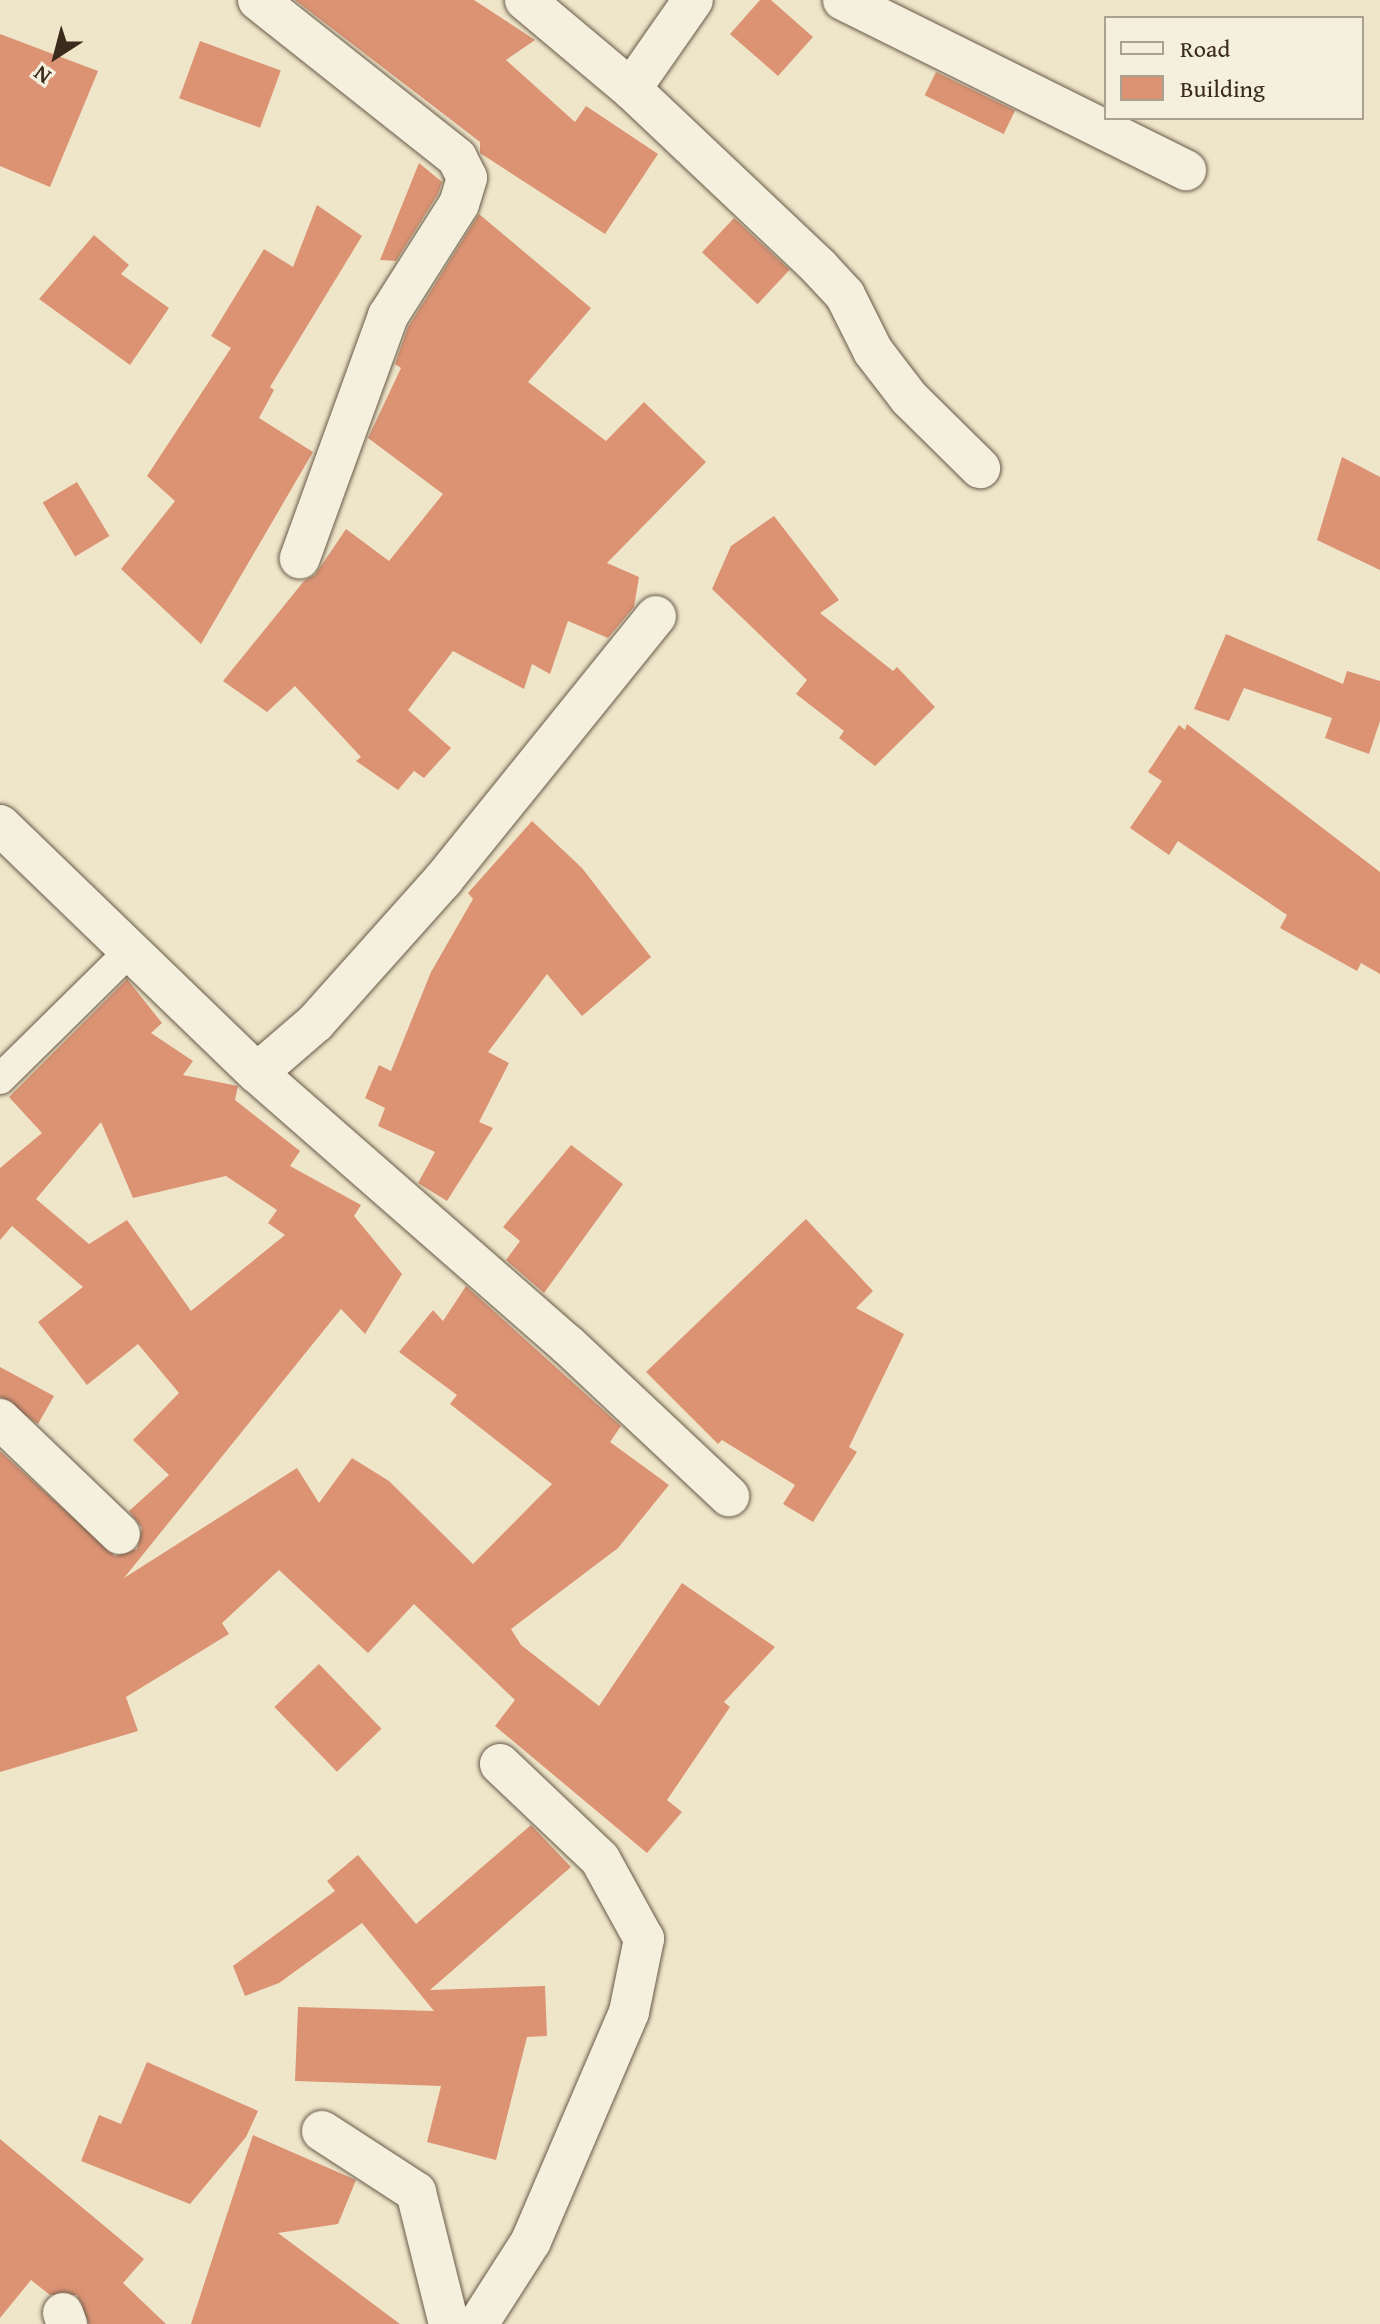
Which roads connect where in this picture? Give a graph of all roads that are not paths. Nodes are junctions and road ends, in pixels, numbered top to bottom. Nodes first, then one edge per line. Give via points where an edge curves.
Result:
1 (258, 0) edge
2 (525, 0) edge
3 (693, 0) edge
4 (843, 0) edge
5 (631, 89) junction
6 (1186, 170) dead end
7 (980, 468) dead end
8 (300, 558) dead end
9 (656, 616) dead end
10 (0, 825) edge
11 (130, 951) junction
12 (257, 1073) junction
13 (0, 1079) edge
14 (0, 1419) edge
15 (729, 1496) dead end
16 (120, 1534) dead end
17 (500, 1764) dead end
18 (322, 2131) dead end
19 (449, 2324) edge
20 (478, 2324) edge

1 - 8 street via 457,158 467,178 459,204 388,316
2 - 5 street
3 - 5 street
4 - 6 street
5 - 7 street via 845,295 873,351 909,398
9 - 12 street via 443,880 316,1022
10 - 11 street
11 - 12 street
11 - 13 street
12 - 15 street via 556,1334
14 - 16 street
17 - 20 street via 600,1859 644,1939 629,2012 531,2241
18 - 19 street via 416,2192

